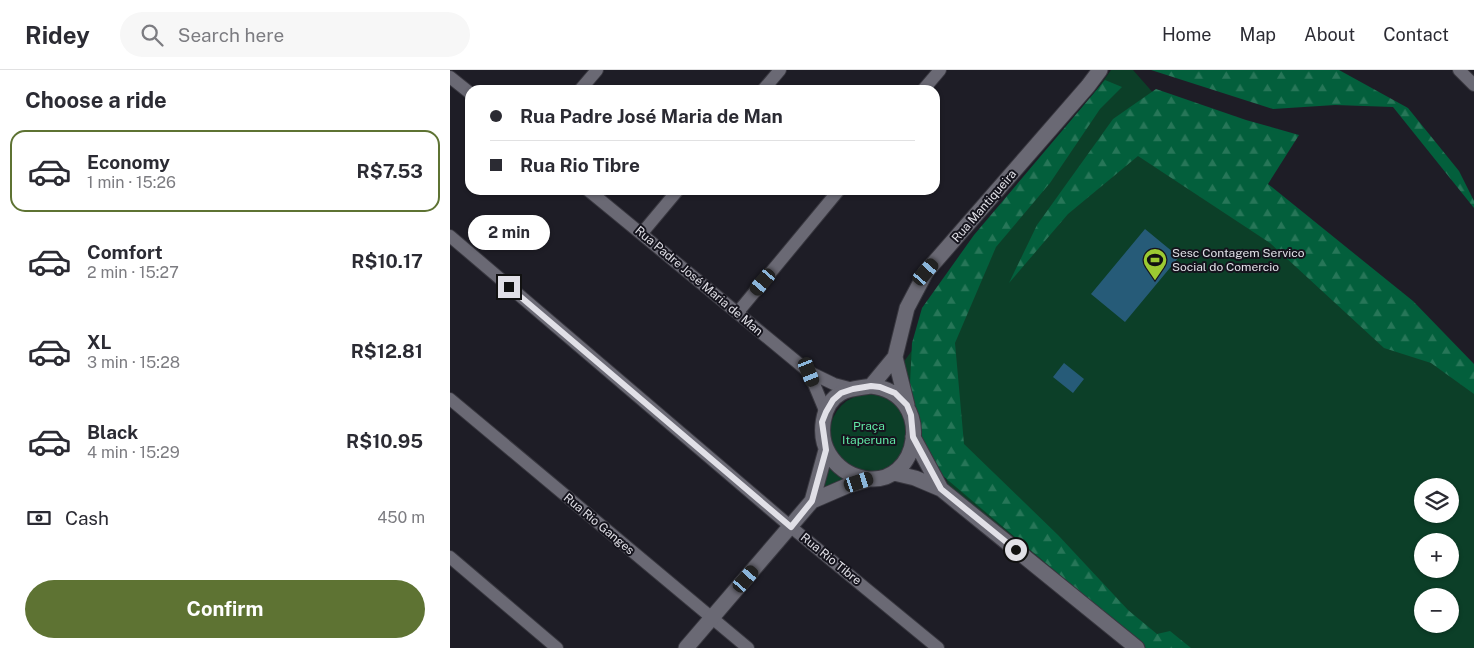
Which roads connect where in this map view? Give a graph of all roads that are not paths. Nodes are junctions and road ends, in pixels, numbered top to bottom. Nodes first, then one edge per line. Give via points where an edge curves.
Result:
1 (597, 70) edge
2 (780, 70) edge
3 (940, 70) edge
4 (1100, 70) edge
5 (1459, 70) edge
6 (450, 77) edge
7 (584, 85) edge
8 (767, 85) edge
9 (927, 85) edge
10 (1474, 85) edge
11 (465, 89) edge
12 (594, 195) edge
13 (674, 195) edge
14 (836, 195) edge
15 (642, 234) junction
16 (450, 236) edge
17 (738, 312) junction
18 (896, 357) junction
19 (809, 372) junction
20 (871, 386) junction
21 (853, 389) junction
22 (450, 399) edge
23 (907, 405) junction
24 (826, 412) junction
25 (913, 437) junction
26 (826, 450) junction
27 (894, 473) junction
28 (869, 479) junction
29 (941, 489) junction
30 (812, 501) junction
31 (791, 527) junction
32 (450, 557) edge
33 (712, 618) junction
34 (556, 648) edge
35 (686, 648) edge
36 (748, 648) edge
37 (938, 648) edge
38 (1137, 648) edge

1 - 7 street
2 - 8 street
3 - 9 street
4 - 18 street, Rua Mantiqueira via 926,272 907,308
5 - 10 street
6 - 11 street
12 - 15 street, Rua Padre José Maria de Man
13 - 15 street
14 - 17 street
15 - 17 street, Rua Padre José Maria de Man
16 - 31 street, Rua Rio Tibre
17 - 19 street, Rua Padre José Maria de Man
18 - 20 street, Rua Mantiqueira
18 - 23 street, Rua Mantiqueira
19 - 21 street, Rua Padre José Maria de Man
19 - 24 street, Rua Padre José Maria de Man
20 - 21 street
20 - 23 street via 895,393
21 - 24 street via 841,393
22 - 33 street, Rua Rio Ganges
23 - 25 street
24 - 26 street via 822,422
25 - 27 street via 906,459
25 - 29 street
26 - 28 street via 848,473
26 - 30 street
27 - 28 street
27 - 29 street
28 - 30 street
29 - 38 street
30 - 31 street
31 - 33 street
31 - 37 street, Rua Rio Tibre
32 - 34 street
33 - 35 street
33 - 36 street, Rua Rio Ganges

